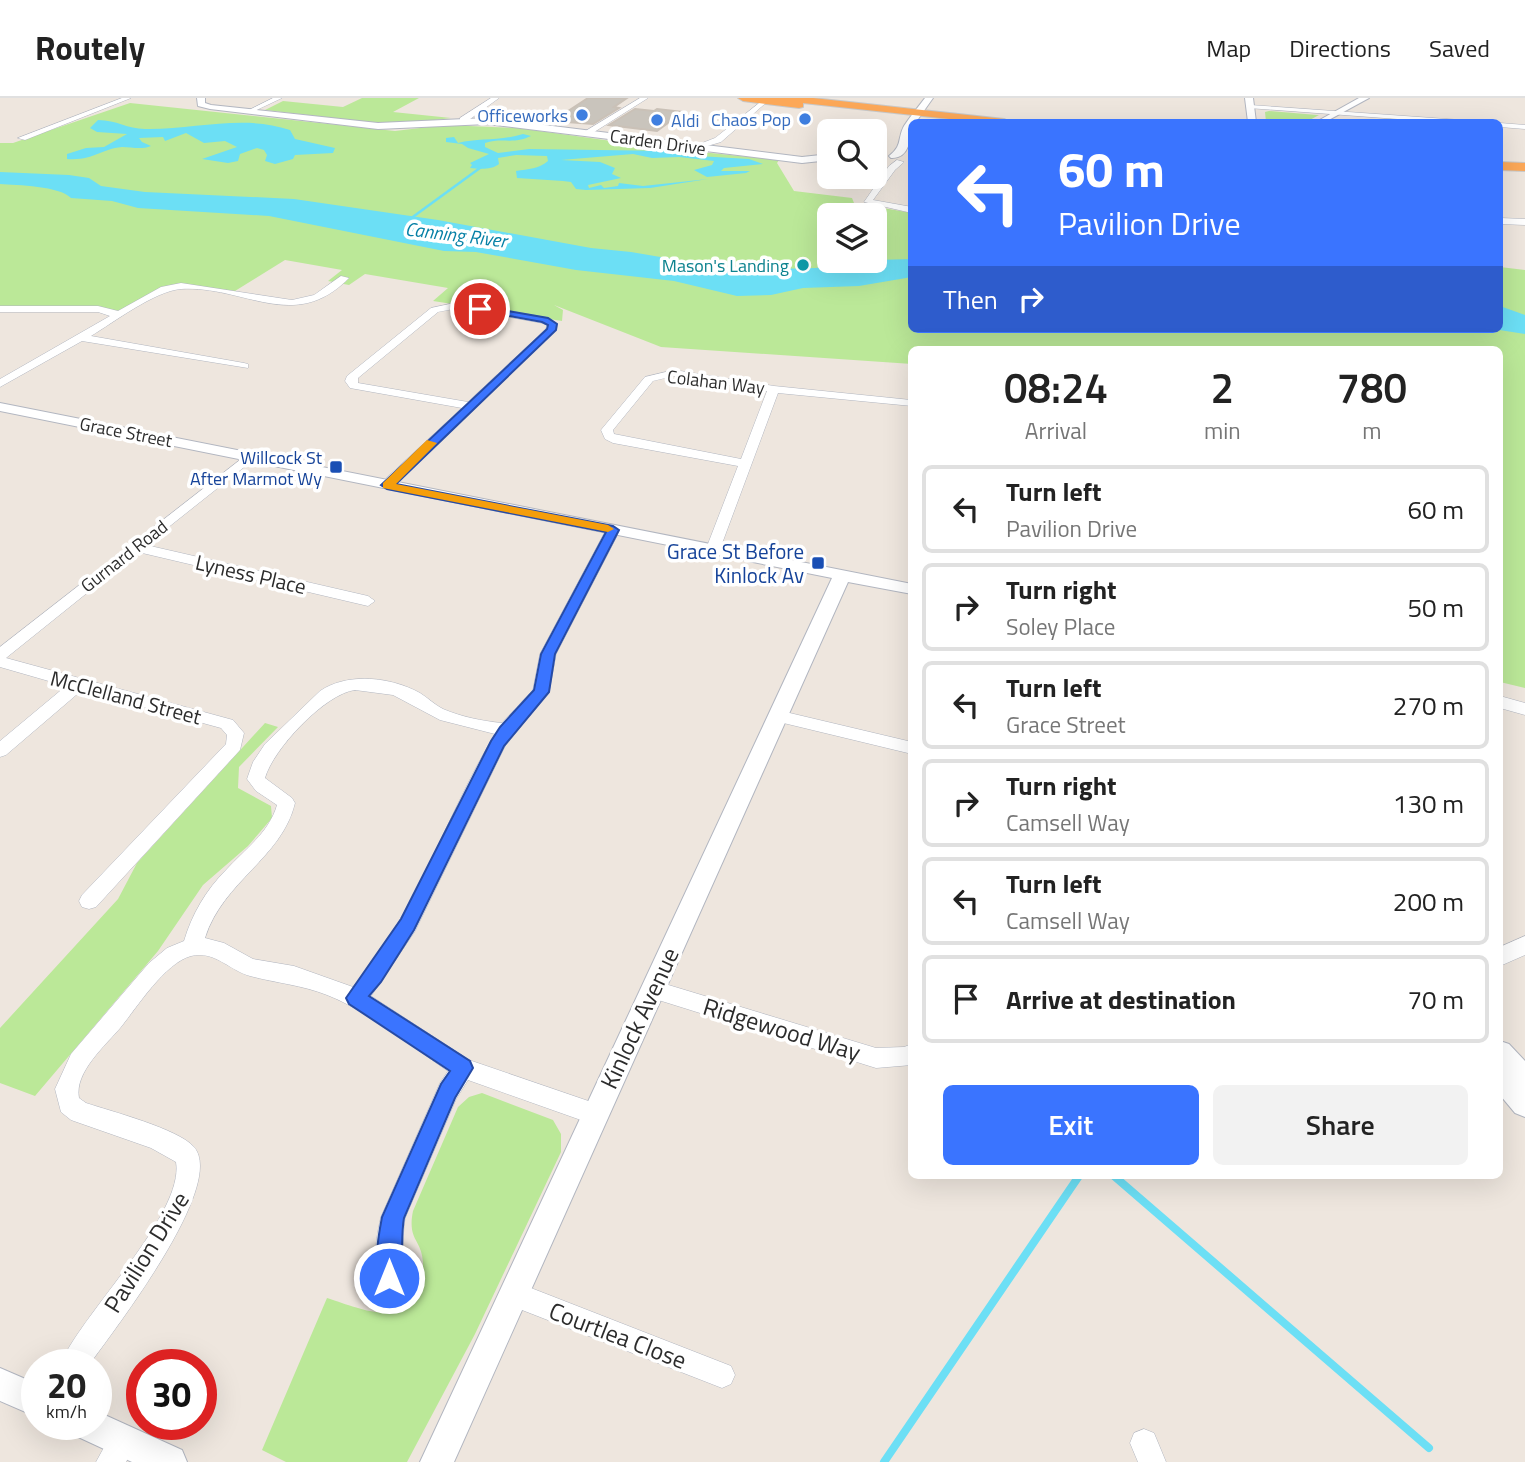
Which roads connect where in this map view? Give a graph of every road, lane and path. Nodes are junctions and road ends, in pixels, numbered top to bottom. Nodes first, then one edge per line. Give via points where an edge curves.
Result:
1 (128, 98) edge
2 (201, 98) edge
3 (279, 98) edge
4 (496, 98) edge
5 (643, 98) edge
6 (743, 98) edge
7 (783, 98) edge
8 (1365, 98) edge
9 (765, 101) junction
10 (1250, 102) edge
11 (928, 111) edge
12 (248, 112) junction
13 (1336, 113) junction
14 (883, 115) junction
15 (972, 119) edge
16 (1325, 119) edge
17 (1419, 119) edge
18 (463, 120) junction
19 (1503, 125) edge
20 (1525, 127) edge
21 (906, 130) joint
22 (588, 132) junction
23 (22, 138) dead end
24 (700, 147) junction
25 (817, 158) edge
26 (896, 160) edge
27 (1503, 166) edge
28 (1525, 167) edge
29 (1503, 173) edge
30 (1525, 174) edge
31 (908, 209) edge
32 (1503, 221) edge
33 (1525, 222) edge
34 (344, 278) dead end
35 (0, 309) edge
36 (119, 314) junction
37 (79, 337) junction
38 (244, 366) dead end
39 (0, 384) edge
40 (774, 389) junction
41 (908, 403) edge
42 (0, 407) edge
43 (469, 407) junction
44 (249, 457) junction
45 (746, 464) junction
46 (387, 485) junction
47 (613, 530) junction
48 (135, 547) junction
49 (713, 549) junction
50 (842, 575) junction
51 (908, 588) edge
52 (368, 601) dead end
53 (0, 654) edge
54 (0, 662) edge
55 (77, 685) junction
56 (1503, 703) edge
57 (1525, 709) edge
58 (778, 716) junction
59 (506, 730) junction
60 (908, 747) edge
61 (0, 751) edge
62 (89, 901) dead end
63 (1525, 945) edge
64 (192, 947) junction
65 (1503, 956) edge
66 (652, 989) junction
67 (356, 998) junction
68 (1503, 1056) edge
69 (908, 1057) edge
70 (463, 1068) junction
71 (1503, 1079) edge
72 (1525, 1080) edge
73 (1525, 1104) edge
74 (595, 1114) junction
75 (389, 1278) dead end
76 (513, 1294) junction
77 (83, 1349) edge
78 (722, 1375) dead end
79 (0, 1384) edge
80 (21, 1394) edge
81 (116, 1451) edge
82 (170, 1462) edge
83 (437, 1462) edge

1 - 23 street
2 - 12 street, Carden Drive via 201,104 210,107
3 - 12 street
4 - 18 street
5 - 22 street
6 - 9 highway
7 - 11 highway
8 - 13 street
9 - 14 highway
9 - 24 street via 718,140
10 - 13 street
11 - 14 highway
11 - 15 highway
12 - 18 street, Carden Drive via 378,127
13 - 16 street
13 - 17 street
14 - 21 highway via 896,119
18 - 22 street, Carden Drive
19 - 20 street
21 - 26 street
22 - 24 street, Carden Drive
24 - 25 street, Carden Drive
26 - 31 street via 868,202
27 - 28 highway
29 - 30 highway
32 - 33 street
34 - 36 street via 317,298 293,303 172,286
35 - 36 street via 89,309
36 - 37 street
37 - 38 street
37 - 39 street
40 - 41 street, Colahan Way
40 - 45 street
40 - 45 street, Colahan Way via 660,374 649,379 607,430 608,436 617,440
42 - 44 street, Grace Street
43 - 43 street via 551,330 552,324 447,306 435,310 351,381 354,386
43 - 46 street
44 - 46 street, Grace Street
44 - 48 street, Gurnard Road
45 - 49 street
46 - 47 street, Grace Street
47 - 49 street, Grace Street
47 - 59 street via 548,654 541,692
48 - 52 street, Lyness Place
48 - 53 street, Gurnard Road
49 - 50 street, Grace Street
50 - 51 street, Grace Street
50 - 58 street, Kinlock Avenue
54 - 55 street, McClelland Street
55 - 61 street
55 - 62 street, McClelland Street via 228,724 236,733 234,746
56 - 57 street
58 - 60 street
58 - 66 street, Kinlock Avenue
59 - 64 street via 443,715 416,698 382,688 355,684 326,695 258,765 256,779 286,803 284,819 219,890 201,917
59 - 67 street via 408,925
63 - 65 street
64 - 67 street via 217,949 250,967 294,975
64 - 77 street, Pavilion Drive via 156,969 79,1061 66,1089 69,1104 79,1112 170,1145 187,1154 192,1164 186,1193 163,1235
66 - 69 street, Ridgewood Way via 876,1058
66 - 74 street, Kinlock Avenue
67 - 70 street
68 - 72 street
70 - 74 street
70 - 75 street via 448,1091 393,1217
71 - 73 street
74 - 76 street, Kinlock Avenue
76 - 78 street, Courtlea Close
76 - 83 street, Kinlock Avenue
79 - 80 street
81 - 82 street

